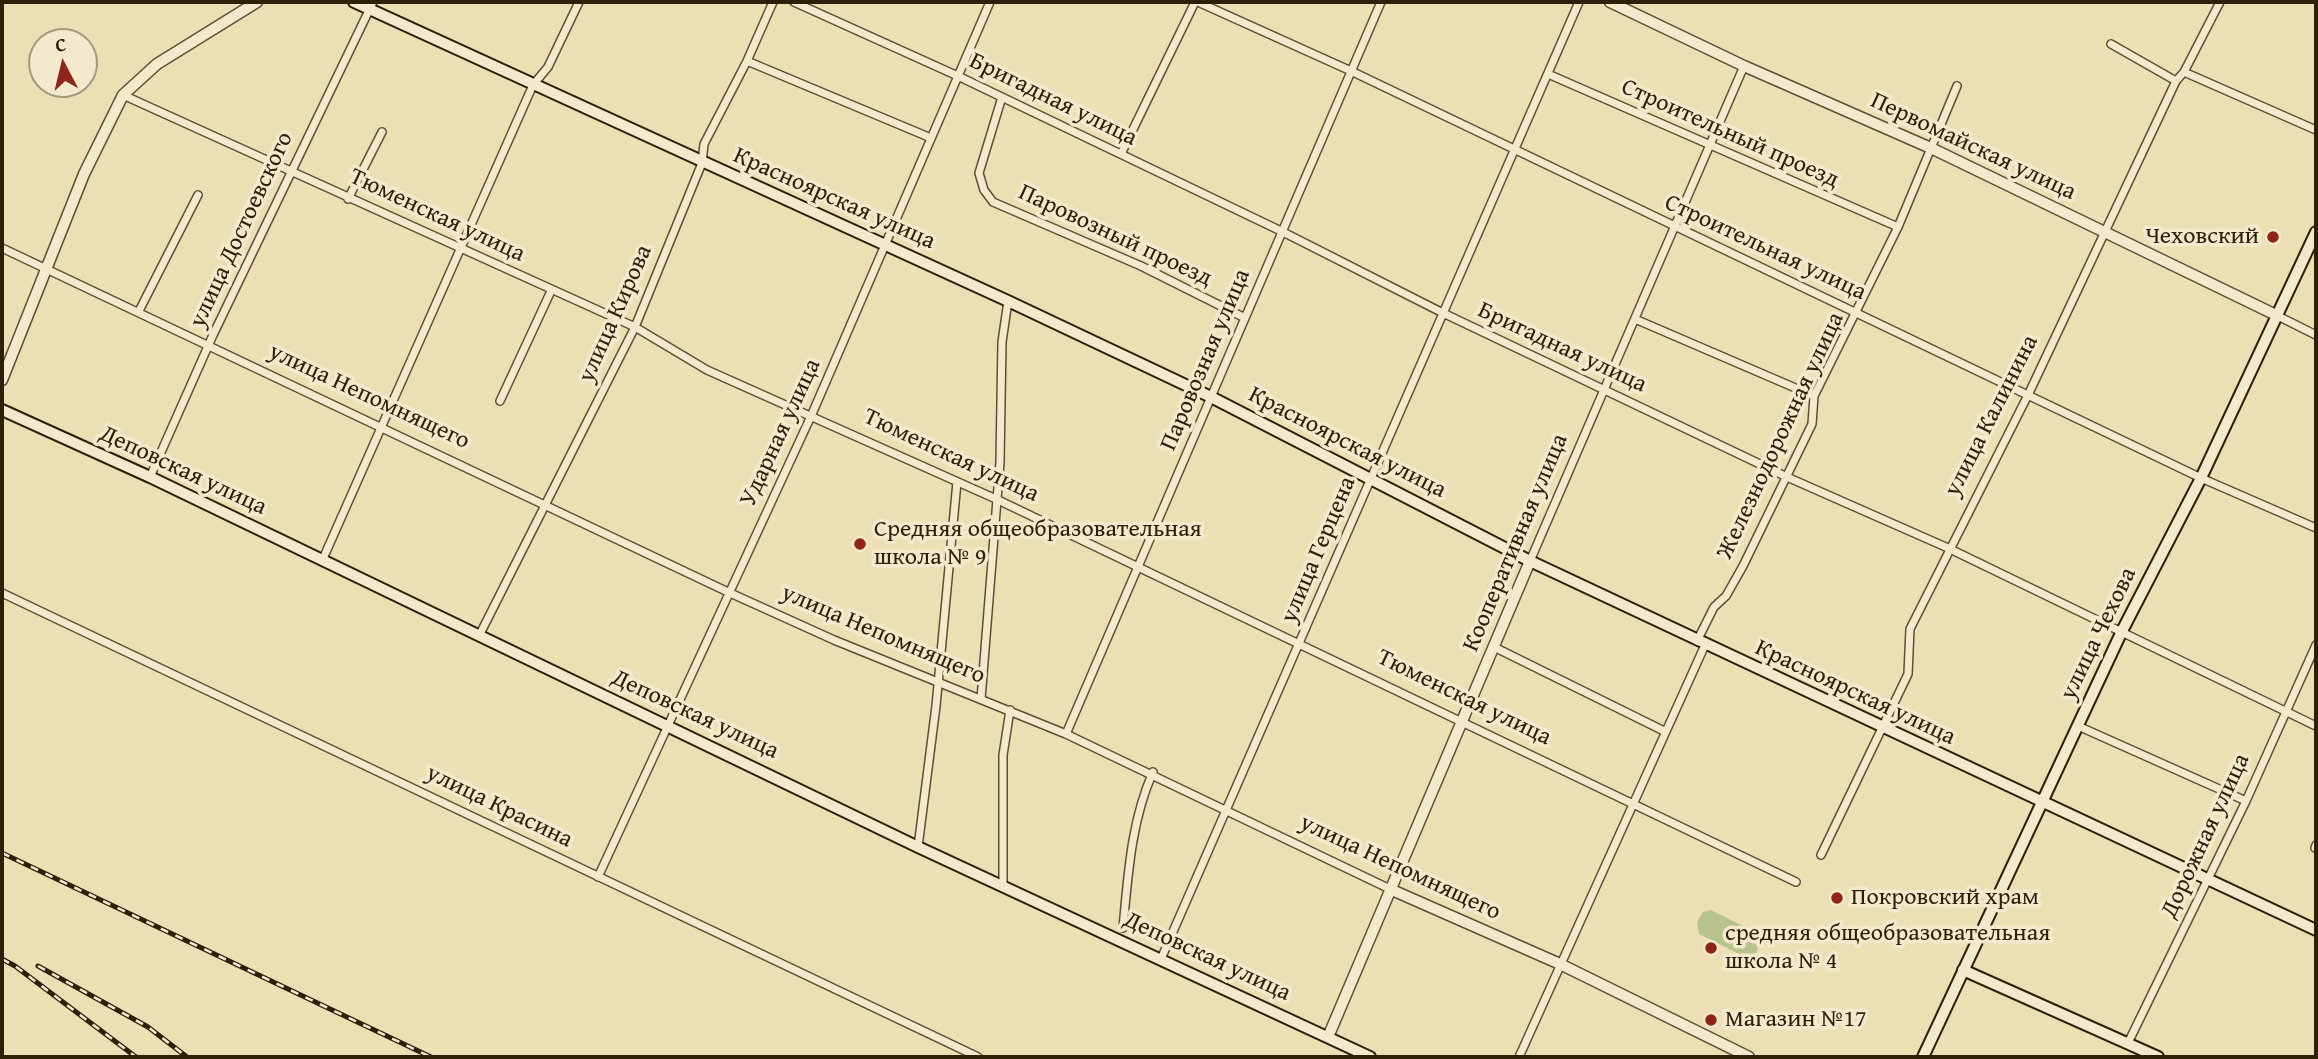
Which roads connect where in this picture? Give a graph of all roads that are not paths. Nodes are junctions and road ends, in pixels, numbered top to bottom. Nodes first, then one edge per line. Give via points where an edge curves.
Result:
1 (257, 2) edge
2 (354, 2) edge
3 (579, 2) edge
4 (774, 2) edge
5 (794, 2) edge
6 (990, 2) edge
7 (1197, 2) edge
8 (1381, 2) edge
9 (1579, 2) edge
10 (1610, 2) edge
11 (2220, 2) edge
12 (371, 5) edge
13 (2111, 44) dead end
14 (747, 61) junction
15 (1744, 66) junction
16 (1351, 71) junction
17 (2184, 72) junction
18 (1548, 74) junction
19 (960, 77) junction
20 (2176, 81) junction
21 (533, 85) junction
22 (1957, 86) dead end
23 (123, 95) junction
24 (1002, 97) junction
25 (2316, 130) edge
26 (382, 132) dead end
27 (931, 138) junction
28 (1709, 147) junction
29 (1933, 149) junction
30 (1515, 150) junction
31 (1121, 154) junction
32 (702, 163) junction
33 (290, 171) junction
34 (198, 195) dead end
35 (348, 199) junction
36 (1673, 227) junction
37 (1898, 227) junction
38 (1283, 232) junction
39 (2106, 232) junction
40 (2316, 232) edge
41 (885, 245) junction
42 (2, 248) edge
43 (460, 250) junction
44 (47, 268) junction
45 (551, 291) junction
46 (1008, 301) junction
47 (139, 311) junction
48 (1441, 312) junction
49 (1858, 313) junction
50 (2276, 315) junction
51 (1245, 318) junction
52 (1635, 319) junction
53 (635, 327) junction
54 (2316, 335) edge
55 (208, 345) junction
56 (2, 380) edge
57 (1605, 389) junction
58 (2029, 393) junction
59 (1814, 396) junction
60 (1211, 397) junction
61 (500, 401) dead end
62 (2, 410) edge
63 (812, 414) junction
64 (381, 425) junction
65 (150, 477) junction
66 (1787, 477) junction
67 (2201, 478) junction
68 (1371, 479) junction
69 (957, 482) junction
70 (996, 499) junction
71 (547, 504) junction
72 (2316, 528) edge
73 (1948, 548) junction
74 (322, 561) junction
75 (1530, 561) junction
76 (1137, 568) junction
77 (728, 592) junction
78 (2, 593) edge
79 (2122, 631) junction
80 (479, 636) junction
81 (1301, 643) junction
82 (1701, 643) junction
83 (2316, 645) edge
84 (1494, 647) junction
85 (937, 683) junction
86 (981, 699) junction
87 (1010, 710) junction
88 (2285, 711) junction
89 (1465, 721) junction
90 (668, 726) junction
91 (2077, 726) junction
92 (2316, 726) edge
93 (1880, 727) junction
94 (1664, 732) junction
95 (1066, 734) junction
96 (1153, 772) junction
97 (2042, 801) junction
98 (2246, 801) junction
99 (1633, 802) junction
100 (1226, 810) junction
101 (918, 846) junction
102 (1821, 855) dead end
103 (598, 877) junction
104 (2208, 880) junction
105 (1796, 882) dead end
106 (1003, 885) junction
107 (1392, 890) junction
108 (1123, 928) dead end
109 (2316, 930) edge
110 (1161, 959) junction
111 (1560, 964) junction
112 (1963, 970) junction
113 (1328, 1037) junction
114 (2129, 1043) junction
115 (1728, 1053) edge
116 (1363, 1055) edge
117 (978, 1057) edge
118 (1519, 1057) edge
119 (1749, 1057) edge
120 (1923, 1057) edge
121 (2158, 1057) edge

1 - 23 street via 157,64
2 - 12 main road, Красноярская улица
3 - 21 street via 548,66
4 - 14 street, улица Кирова
5 - 19 street, Бригадная улица
6 - 19 street, Ударная улица
7 - 16 street, Строительная улица
7 - 31 street
8 - 16 street, Паровозная улица
9 - 18 street, улица Герцена
10 - 15 street, Первомайская улица
11 - 17 street, улица Калинина
12 - 21 main road, Красноярская улица
12 - 33 street, улица Достоевского
13 - 20 street
14 - 27 street
14 - 32 street, улица Кирова via 704,144
15 - 28 street, Кооперативная улица
15 - 29 street, Первомайская улица
16 - 30 street, Строительная улица
16 - 38 street, Паровозная улица
17 - 20 street, улица Калинина
17 - 25 street
18 - 28 street, Строительный проезд
18 - 30 street, улица Герцена
19 - 24 street, Бригадная улица
19 - 27 street, Ударная улица
20 - 39 street, улица Калинина
21 - 32 main road, Красноярская улица
21 - 43 street
22 - 29 street, Железнодорожная улица
23 - 33 street, Тюменская улица
23 - 44 street via 84,174
24 - 31 street, Бригадная улица
24 - 51 street, Паровозный проезд via 979,173 993,201 1142,266
26 - 35 street
27 - 41 street, Ударная улица
28 - 36 street, Кооперативная улица
28 - 37 street, Строительный проезд
29 - 37 street, Железнодорожная улица
29 - 39 street, Первомайская улица
30 - 36 street, Строительная улица
30 - 48 street, улица Герцена
31 - 38 street, Бригадная улица
32 - 41 main road, Красноярская улица
32 - 53 street, улица Кирова
33 - 35 street, Тюменская улица
33 - 55 street, улица Достоевского
34 - 47 street
35 - 43 street, Тюменская улица
36 - 49 street, Строительная улица
36 - 52 street, Кооперативная улица
37 - 49 street, Железнодорожная улица
38 - 48 street, Бригадная улица
38 - 51 street, Паровозная улица
39 - 50 street, Первомайская улица
39 - 58 street, улица Калинина
40 - 50 main road, улица Чехова
41 - 46 main road, Красноярская улица
41 - 63 street, Ударная улица
42 - 44 street, улица Непомнящего
43 - 45 street, Тюменская улица
43 - 64 street
44 - 47 street, улица Непомнящего
44 - 56 street
45 - 53 street, Тюменская улица
45 - 61 street
46 - 60 main road, Красноярская улица
46 - 70 street via 1002,342
47 - 55 street, улица Непомнящего
48 - 57 street, Бригадная улица
48 - 68 street, улица Герцена
49 - 58 street, Строительная улица
49 - 59 street, Железнодорожная улица
50 - 54 street, Первомайская улица
50 - 67 main road, улица Чехова
51 - 60 street, Паровозная улица
52 - 57 street, Кооперативная улица
52 - 59 street
53 - 63 street, Тюменская улица via 707,370
53 - 71 street, улица Кирова
55 - 64 street, улица Непомнящего
55 - 65 street, улица Достоевского
57 - 66 street, Бригадная улица
57 - 75 street, Кооперативная улица
58 - 67 street, Строительная улица
58 - 73 street, улица Калинина
59 - 66 street, Железнодорожная улица via 1812,424
60 - 68 main road, Красноярская улица
60 - 76 street, Паровозная улица
62 - 65 main road, Деповская улица
63 - 69 street, Тюменская улица
63 - 77 street, Ударная улица
64 - 71 street, улица Непомнящего
64 - 74 street
65 - 74 main road, Деповская улица
66 - 73 street, Бригадная улица
66 - 82 street, Железнодорожная улица via 1743,566 1714,607
67 - 72 street, Строительная улица
67 - 79 main road, улица Чехова
68 - 75 main road, Красноярская улица
68 - 81 street, улица Герцена
69 - 70 street, Тюменская улица
69 - 85 street
70 - 76 street, Тюменская улица
70 - 86 street
71 - 77 street, улица Непомнящего
71 - 80 street, улица Кирова
73 - 79 street, Бригадная улица
73 - 93 street, улица Калинина via 1910,629 1908,674
74 - 80 main road, Деповская улица
75 - 82 main road, Красноярская улица
75 - 84 street, Кооперативная улица
76 - 81 street, Тюменская улица
76 - 95 street, Паровозная улица
77 - 85 street, улица Непомнящего
77 - 90 street, Ударная улица
78 - 103 street, улица Красина
79 - 88 street, Бригадная улица
79 - 91 main road, улица Чехова
80 - 90 main road, Деповская улица
81 - 89 street, Тюменская улица
81 - 100 street, улица Герцена
82 - 93 main road, Красноярская улица
82 - 94 street, Железнодорожная улица
83 - 88 street, Дорожная улица
84 - 89 street, Кооперативная улица
84 - 94 street
85 - 86 street, улица Непомнящего
85 - 101 street
86 - 87 street, улица Непомнящего
87 - 95 street, улица Непомнящего
87 - 106 street via 1003,755
88 - 92 street, Бригадная улица
88 - 98 street, Дорожная улица
89 - 99 street, Тюменская улица
89 - 107 street, Кооперативная улица
90 - 101 main road, Деповская улица
90 - 103 street, Ударная улица
91 - 97 main road, улица Чехова
91 - 98 street
93 - 97 main road, Красноярская улица
93 - 102 street, улица Калинина
94 - 99 street, Железнодорожная улица
95 - 96 street, улица Непомнящего
96 - 100 street, улица Непомнящего
96 - 108 street via 1129,858
97 - 104 main road, Красноярская улица
97 - 112 main road, улица Чехова
98 - 104 street, Дорожная улица
99 - 105 street, Тюменская улица
99 - 111 street, Железнодорожная улица
100 - 107 street, улица Непомнящего
100 - 110 street, улица Герцена
101 - 106 main road, Деповская улица
103 - 117 street, улица Красина
104 - 109 main road, Красноярская улица
104 - 114 street, Дорожная улица
106 - 110 main road, Деповская улица
107 - 111 street, улица Непомнящего
107 - 113 street, Кооперативная улица
110 - 113 main road, Деповская улица
111 - 115 street, улица Непомнящего
111 - 118 street, Железнодорожная улица
112 - 114 main road
112 - 120 main road, улица Чехова
113 - 116 main road, Деповская улица
114 - 121 main road
115 - 119 street, улица Непомнящего

